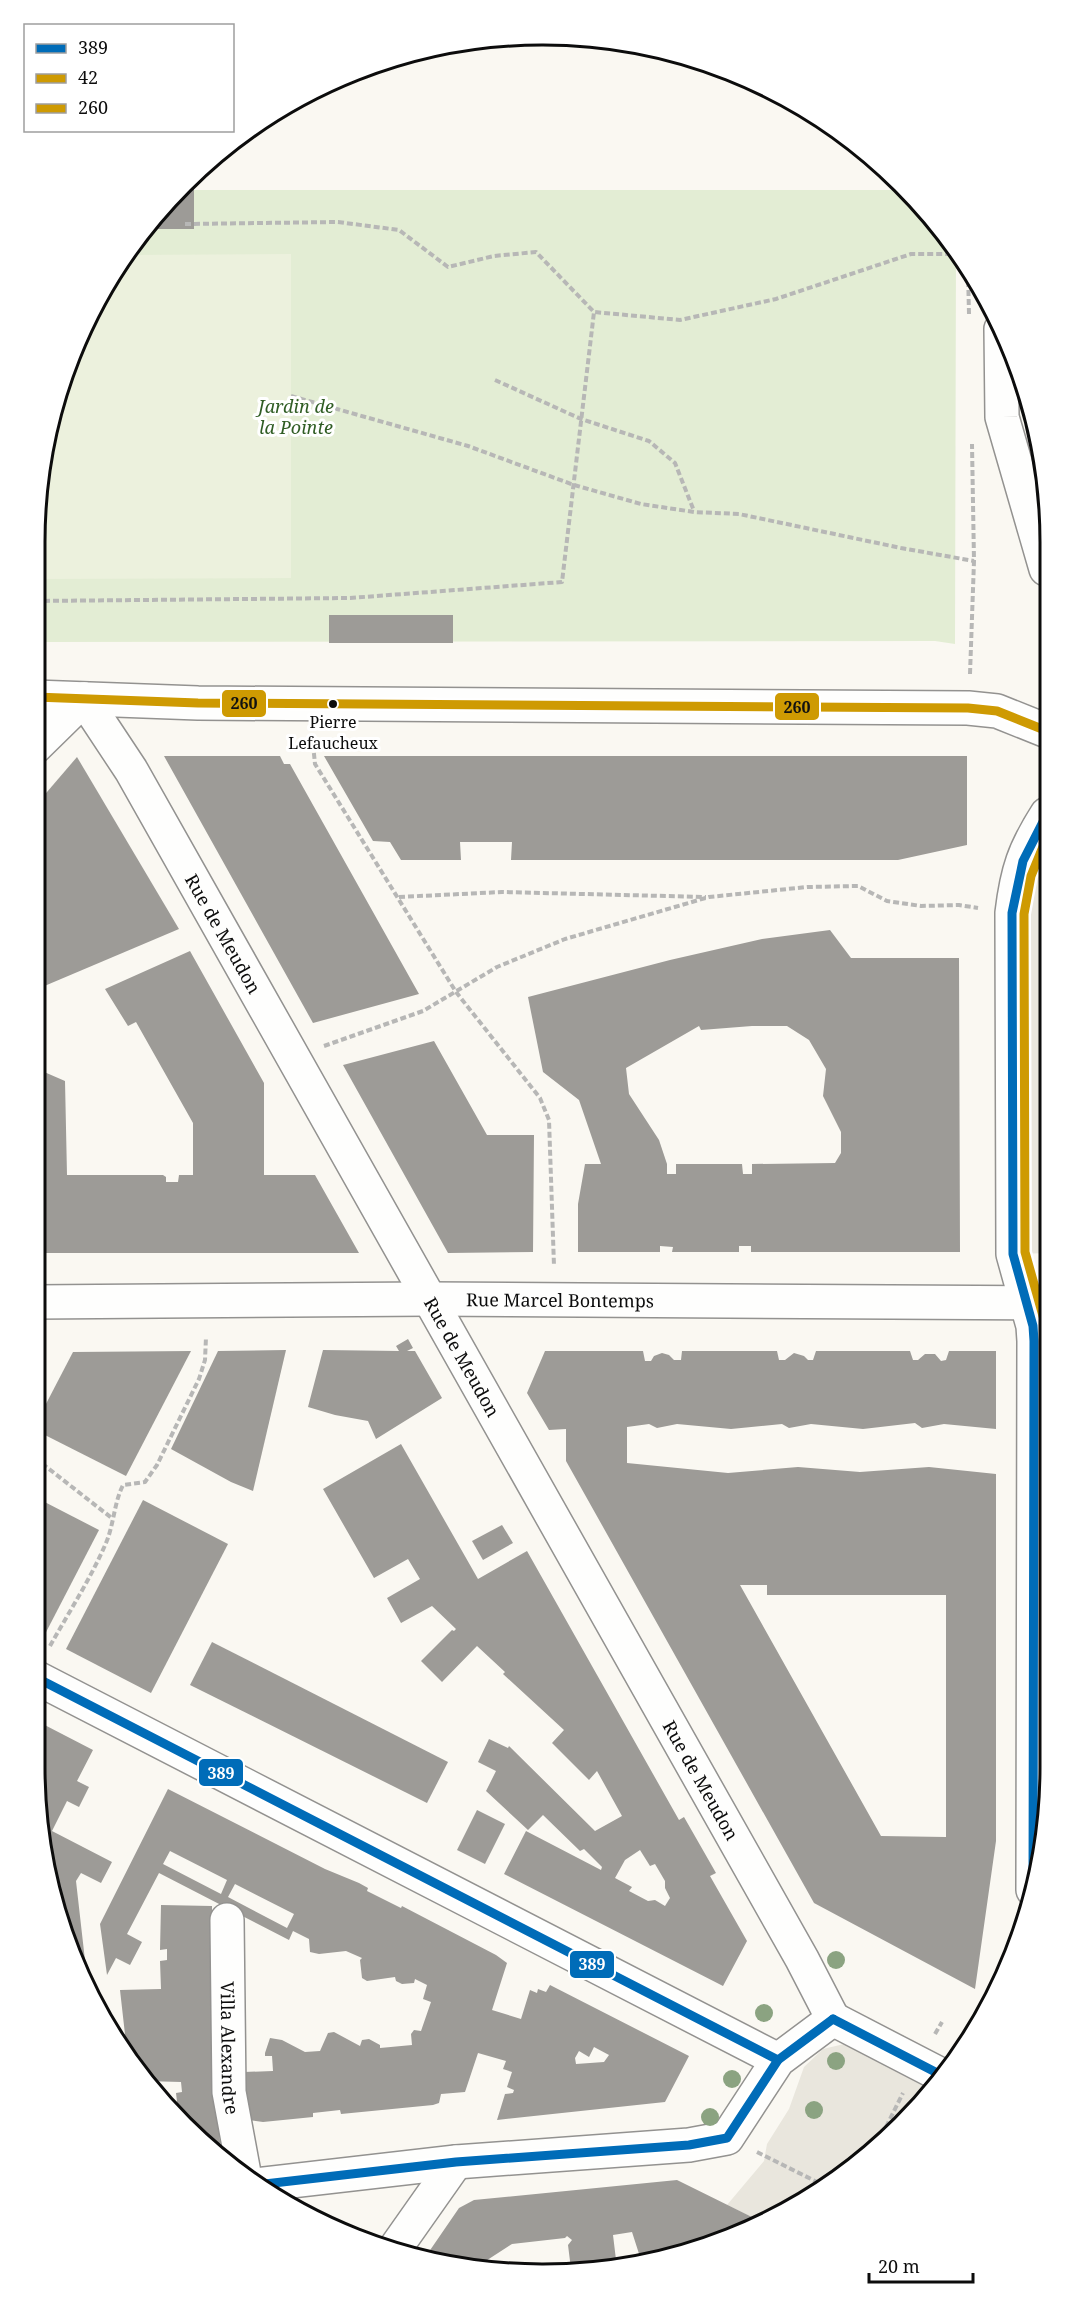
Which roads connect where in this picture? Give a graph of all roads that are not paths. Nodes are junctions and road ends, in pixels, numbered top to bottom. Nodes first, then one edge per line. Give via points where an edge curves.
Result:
1 (1001, 350) edge
2 (1040, 548) edge
3 (45, 697) edge
4 (84, 699) junction
5 (1040, 728) edge
6 (45, 736) edge
7 (1040, 826) edge
8 (429, 1299) junction
9 (45, 1302) edge
10 (1038, 1303) edge
11 (45, 1683) edge
12 (1033, 1847) edge
13 (227, 1920) dead end
14 (834, 2019) junction
15 (778, 2060) junction
16 (935, 2072) edge
17 (456, 2162) junction
18 (242, 2163) edge
19 (271, 2183) edge
20 (399, 2243) edge

1 - 2 street via 1002,417
3 - 4 street
4 - 5 street via 969,708 998,711
4 - 6 street
4 - 8 street, Rue de Meudon via 131,770
7 - 10 street via 1026,850 1012,913 1013,1254
8 - 9 street, Rue Marcel Bontemps
8 - 10 street, Rue Marcel Bontemps
8 - 14 street, Rue de Meudon
10 - 12 street via 1034,1341
11 - 15 street
13 - 18 street, Villa Alexandre via 229,2092
14 - 15 street
14 - 16 street
15 - 17 street via 728,2138 689,2145
17 - 19 street
17 - 20 street

